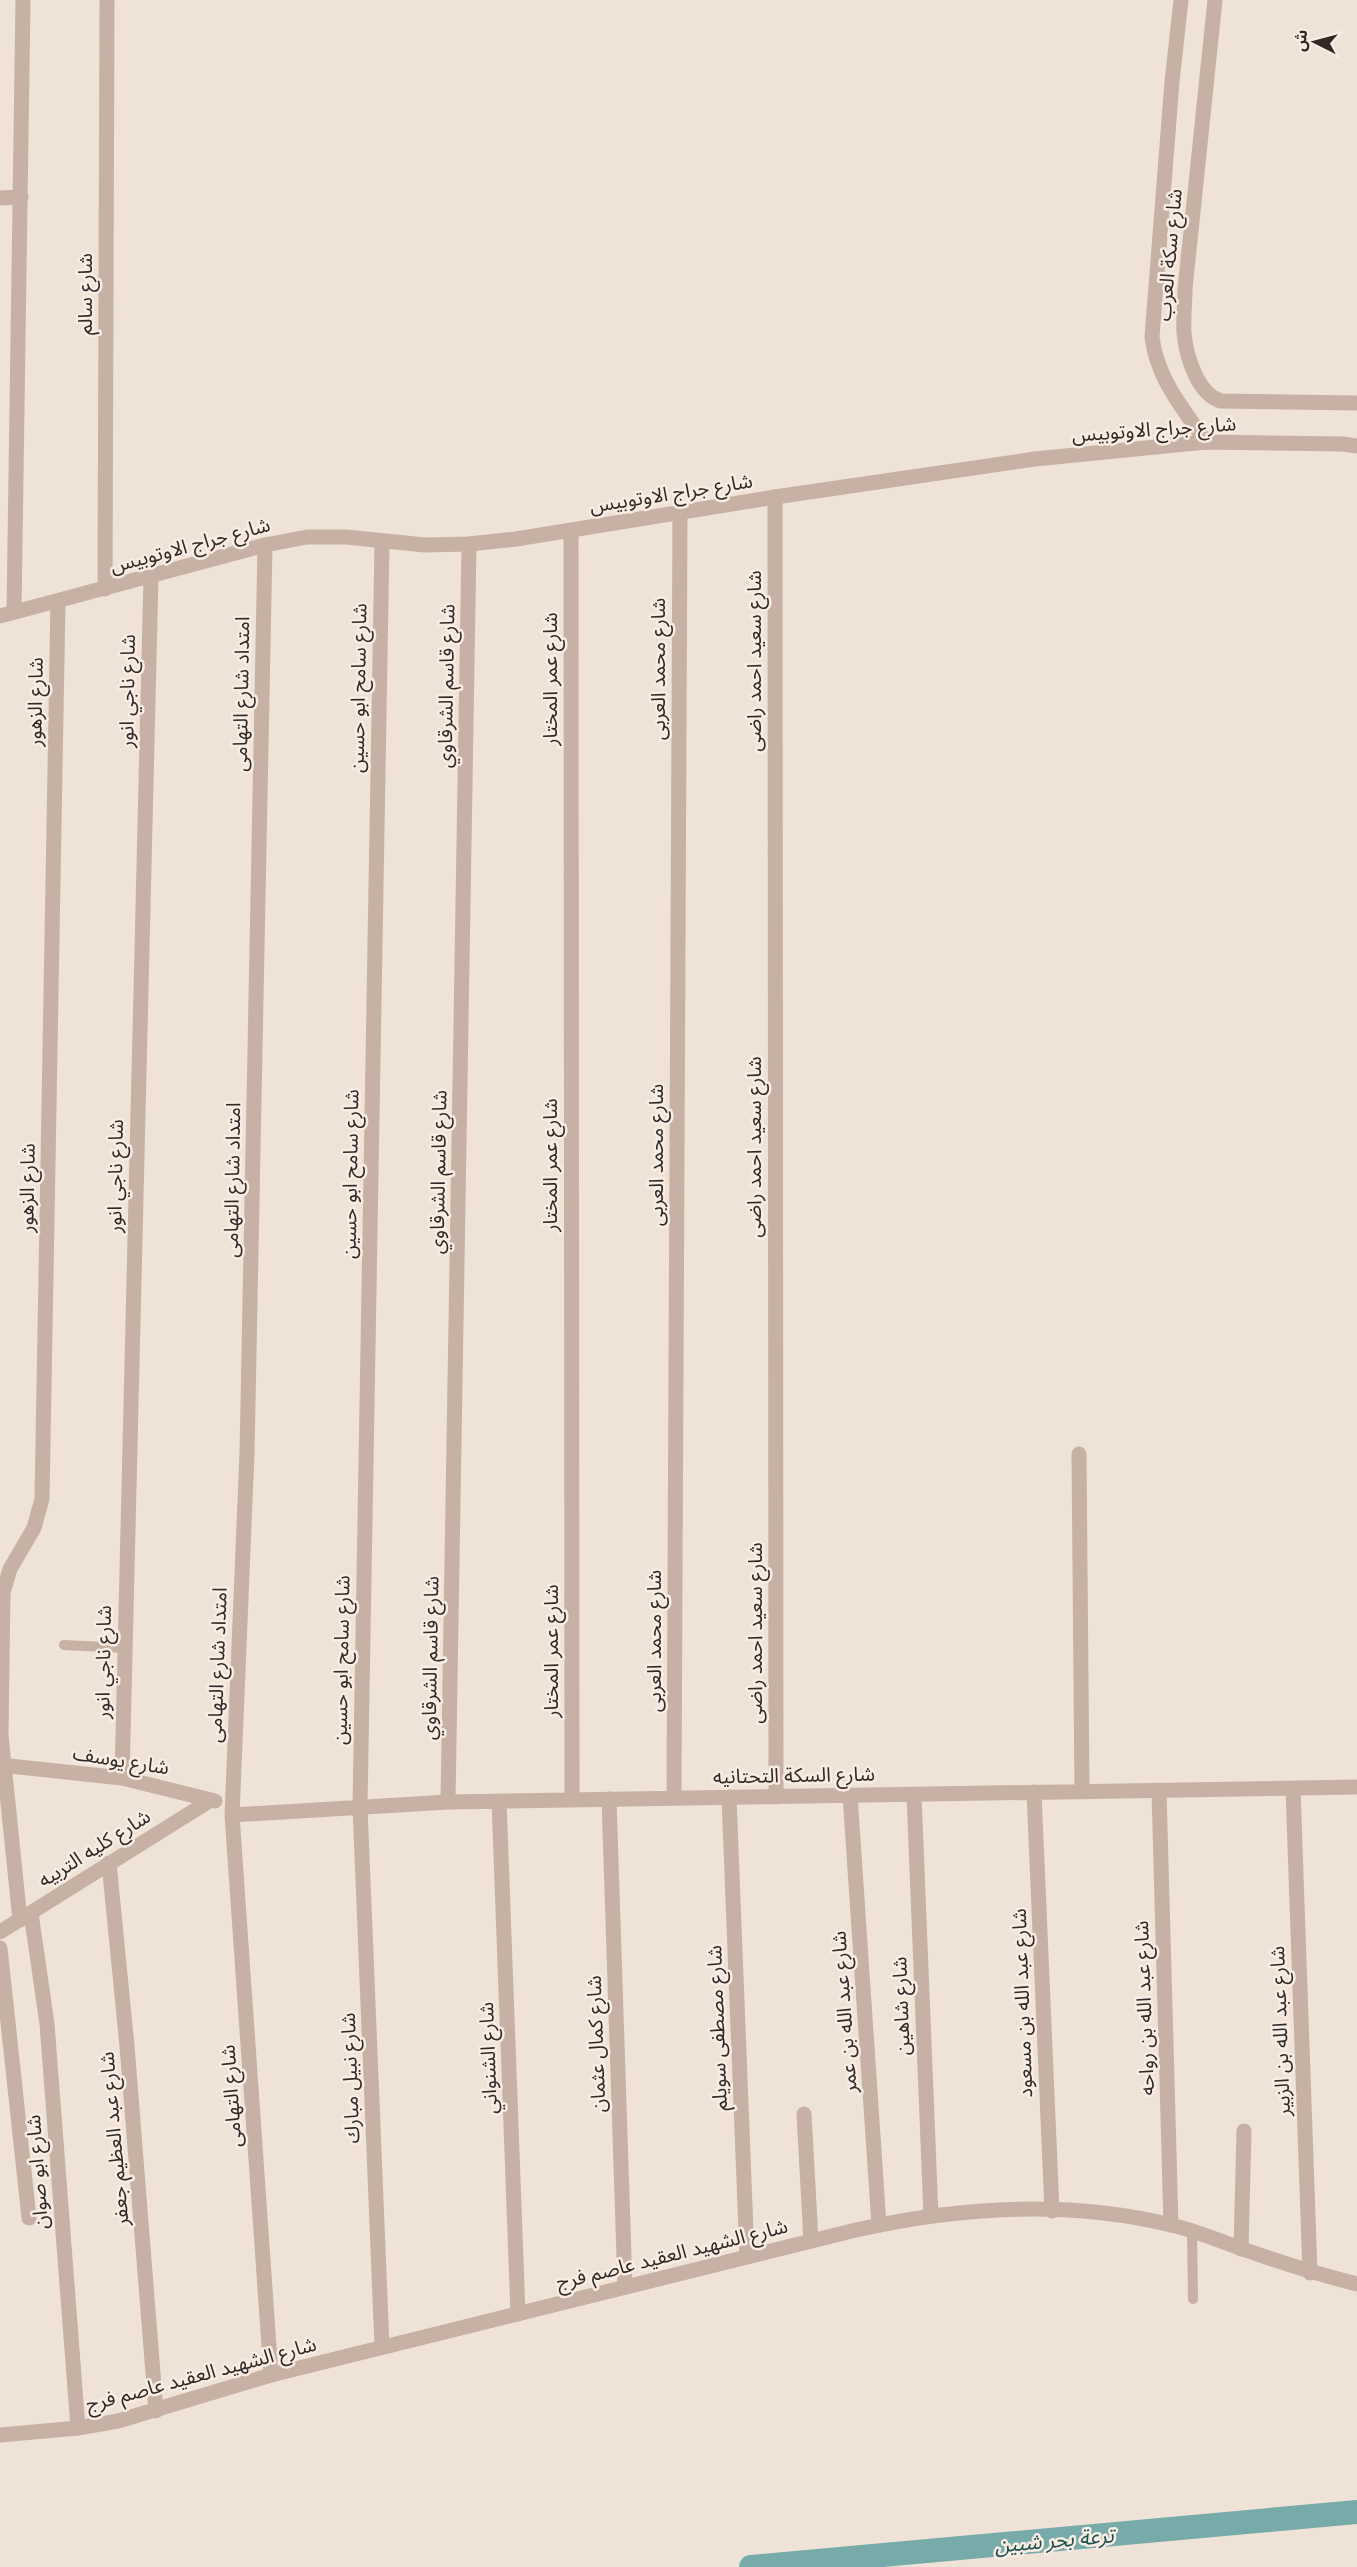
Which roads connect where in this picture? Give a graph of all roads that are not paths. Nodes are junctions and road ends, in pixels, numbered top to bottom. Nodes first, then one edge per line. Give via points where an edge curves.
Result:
1 (23, 0) edge
2 (107, 0) edge
3 (1181, 0) edge
4 (1215, 0) edge
5 (21, 197) junction
6 (0, 198) edge
7 (1357, 403) edge
8 (1206, 442) junction
9 (1357, 446) edge
10 (775, 497) junction
11 (680, 512) junction
12 (571, 531) junction
13 (382, 542) junction
14 (469, 544) junction
15 (265, 545) junction
16 (151, 576) junction
17 (105, 589) junction
18 (58, 601) junction
19 (7, 614) edge
20 (1079, 1454) dead end
21 (5, 1568) edge
22 (64, 1645) dead end
23 (124, 1648) junction
24 (2, 1765) edge
25 (122, 1778) junction
26 (1357, 1788) edge
27 (1293, 1789) junction
28 (1159, 1791) junction
29 (1034, 1792) junction
30 (1082, 1792) junction
31 (850, 1795) junction
32 (914, 1795) junction
33 (729, 1797) junction
34 (776, 1797) junction
35 (674, 1798) junction
36 (609, 1799) junction
37 (212, 1800) junction
38 (572, 1800) junction
39 (499, 1801) junction
40 (448, 1802) junction
41 (360, 1807) junction
42 (232, 1810) junction
43 (109, 1863) junction
44 (26, 1916) junction
45 (0, 1932) edge
46 (0, 1948) edge
47 (804, 2114) dead end
48 (1244, 2131) dead end
49 (1052, 2211) junction
50 (931, 2216) junction
51 (28, 2218) dead end
52 (879, 2225) junction
53 (1171, 2225) junction
54 (1192, 2231) junction
55 (811, 2241) junction
56 (1241, 2249) junction
57 (747, 2257) junction
58 (1310, 2273) junction
59 (1357, 2284) edge
60 (625, 2287) junction
61 (1193, 2299) dead end
62 (518, 2314) junction
63 (382, 2347) junction
64 (271, 2375) junction
65 (156, 2411) junction
66 (78, 2428) junction
67 (0, 2435) edge

1 - 5 street
2 - 17 street, شارع سالم
3 - 8 street via 1152,337 1161,375
4 - 7 street, شارع سكة العرب via 1185,289 1184,334 1191,364 1206,393 1221,401
5 - 6 street
5 - 19 street
8 - 9 street, شارع جراج الاوتوبيس
8 - 10 street, شارع جراج الاوتوبيس via 1035,459
10 - 11 street, شارع جراج الاوتوبيس
10 - 34 street, شارع سعيد احمد راضى
11 - 12 street, شارع جراج الاوتوبيس
11 - 35 street, شارع محمد العربى
12 - 14 street, شارع جراج الاوتوبيس
12 - 38 street, شارع عمر المختار
13 - 14 street, شارع جراج الاوتوبيس
13 - 15 street, شارع جراج الاوتوبيس via 307,537
13 - 41 street, شارع سامح ابو حسين
14 - 40 street, شارع قاسم الشرقاوي
15 - 16 street, شارع جراج الاوتوبيس
15 - 42 street, امتداد شارع التهامى via 247,1453
16 - 17 street, شارع جراج الاوتوبيس
16 - 23 street, شارع ناجي انور
17 - 18 street, شارع جراج الاوتوبيس
18 - 19 street, شارع جراج الاوتوبيس
18 - 21 street, شارع الزهور via 42,1499 34,1528
20 - 30 street
21 - 24 street, شارع الزهور
22 - 23 lane
23 - 25 street, شارع ناجي انور
24 - 25 street, شارع يوسف
24 - 44 street, شارع ابو صوان
25 - 37 street, شارع يوسف
26 - 27 street, شارع السكة التحتانيه
27 - 28 street, شارع السكة التحتانيه
27 - 58 street, شارع عبد الله بن الزبير
28 - 30 street, شارع السكة التحتانيه
28 - 53 street, شارع عبد الله بن رواحه
29 - 30 street, شارع السكة التحتانيه
29 - 32 street, شارع السكة التحتانيه
29 - 49 street, شارع عبد الله بن مسعود
31 - 32 street, شارع السكة التحتانيه
31 - 34 street, شارع السكة التحتانيه
31 - 52 street, شارع عبد الله بن عمر
32 - 50 street, شارع شاهين
33 - 34 street, شارع السكة التحتانيه
33 - 35 street, شارع السكة التحتانيه
33 - 57 street, شارع مصطفى سويلم
35 - 36 street, شارع السكة التحتانيه
36 - 38 street, شارع السكة التحتانيه
36 - 60 street, شارع كمال عثمان
37 - 42 street, شارع يوسف
37 - 43 street, شارع كليه التربيه
38 - 39 street, شارع السكة التحتانيه
39 - 40 street, شارع السكة التحتانيه
39 - 62 street, شارع الشنواني
40 - 41 street, شارع السكة التحتانيه
41 - 42 street, شارع السكة التحتانيه
41 - 63 street, شارع نبيل مبارك
42 - 64 street, شارع التهامى
43 - 44 street, شارع كليه التربيه
43 - 65 street, شارع عبد العظيم جعفر via 128,2046
44 - 45 street, شارع كليه التربيه
44 - 66 street, شارع ابو صوان via 47,2024
46 - 51 street
47 - 55 street
48 - 56 street
49 - 50 street, شارع الشهيد العقيد عاصم فرج via 996,2210
49 - 53 street, شارع الشهيد العقيد عاصم فرج via 1115,2215
50 - 52 street, شارع الشهيد العقيد عاصم فرج
52 - 55 street, شارع الشهيد العقيد عاصم فرج
53 - 54 street, شارع الشهيد العقيد عاصم فرج
54 - 56 street, شارع الشهيد العقيد عاصم فرج
54 - 61 lane
55 - 57 street, شارع الشهيد العقيد عاصم فرج
56 - 58 street, شارع الشهيد العقيد عاصم فرج
57 - 60 street, شارع الشهيد العقيد عاصم فرج
58 - 59 street, شارع الشهيد العقيد عاصم فرج
60 - 62 street, شارع الشهيد العقيد عاصم فرج
62 - 63 street, شارع الشهيد العقيد عاصم فرج
63 - 64 street, شارع الشهيد العقيد عاصم فرج
64 - 65 street, شارع الشهيد العقيد عاصم فرج
65 - 66 street, شارع الشهيد العقيد عاصم فرج
66 - 67 street, شارع الشهيد العقيد عاصم فرج

